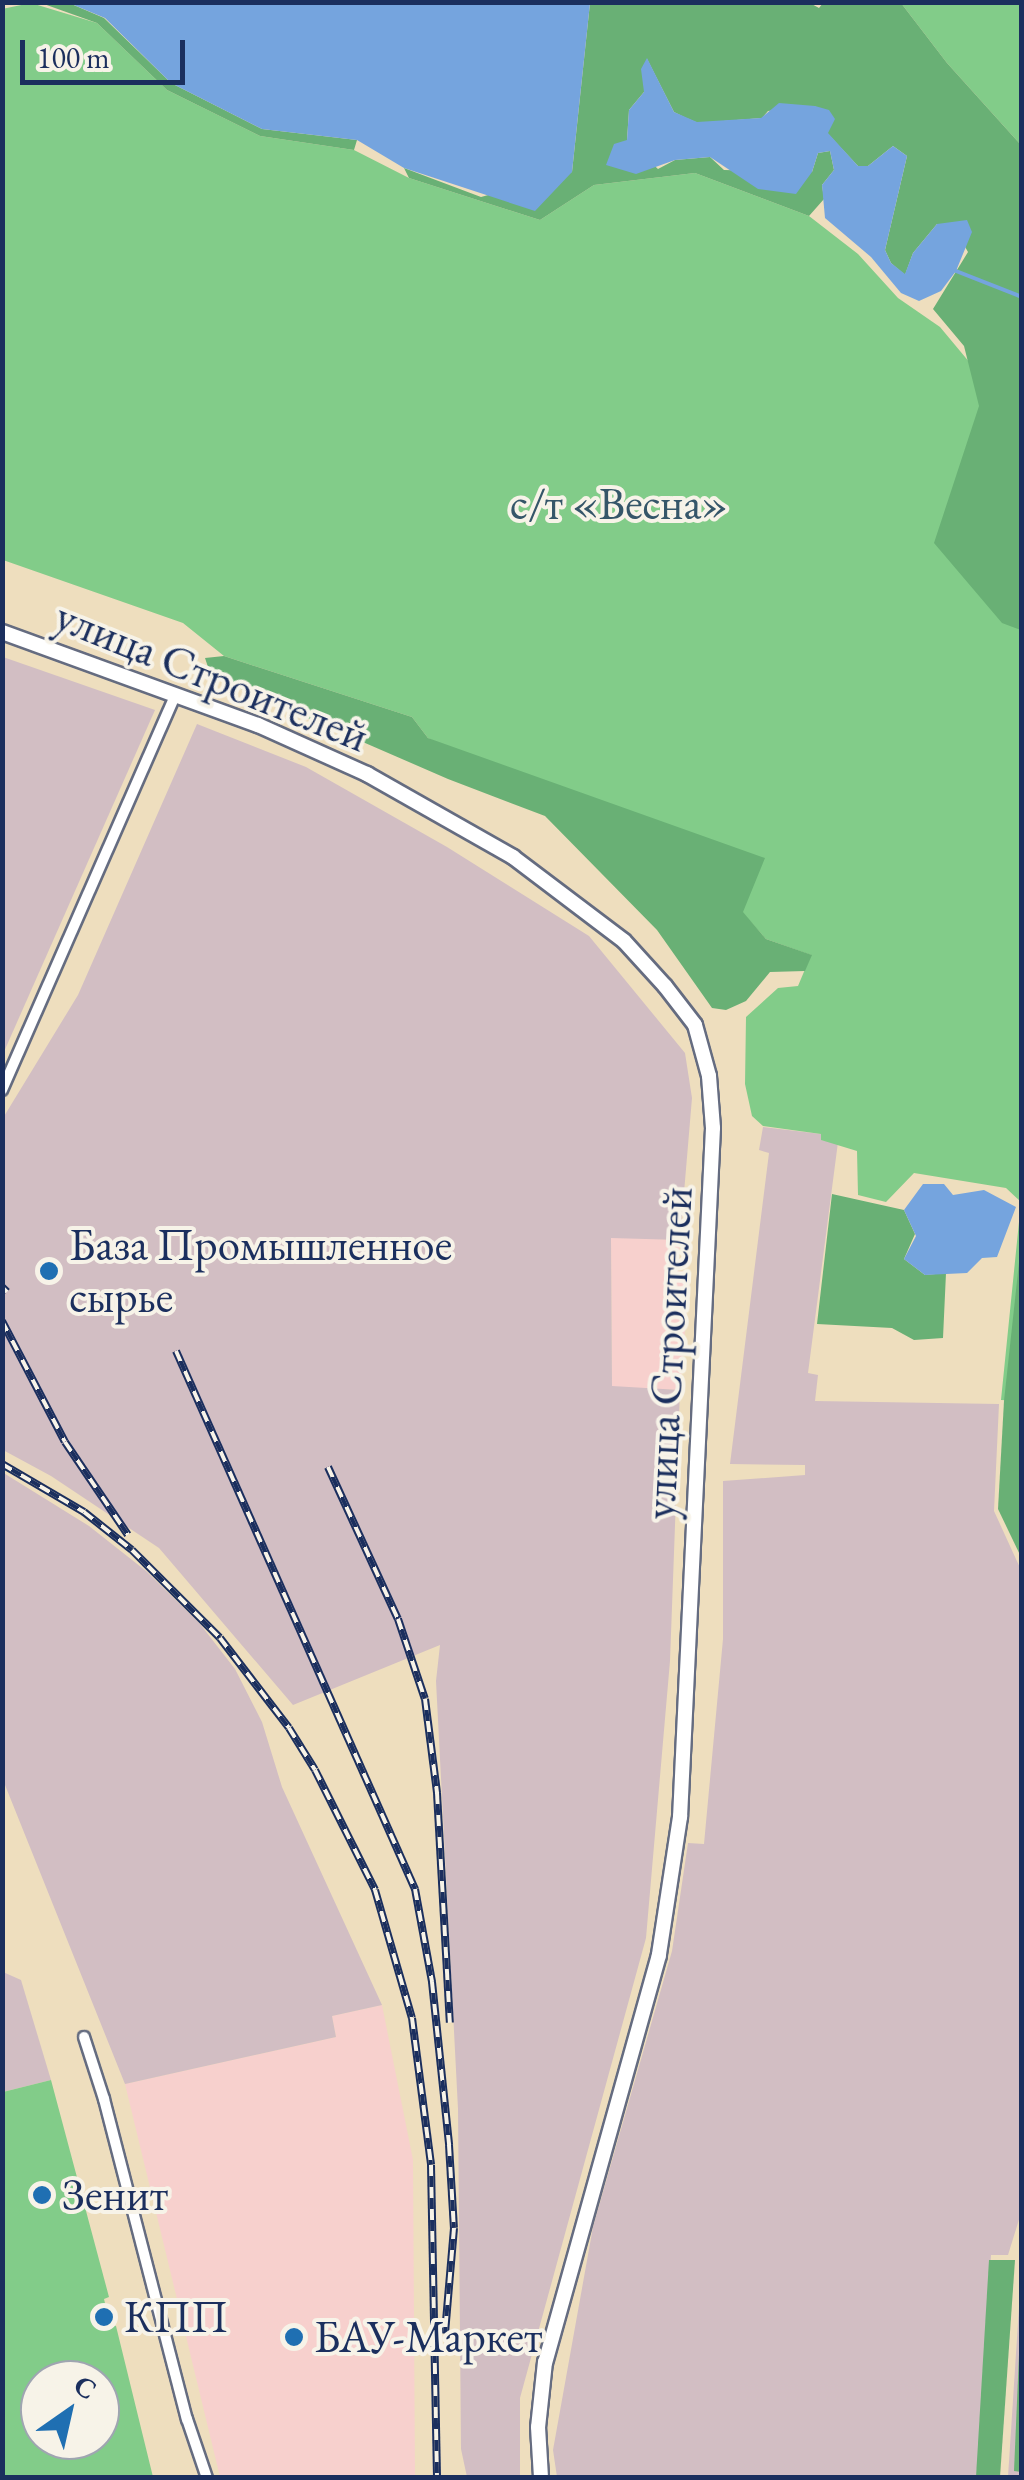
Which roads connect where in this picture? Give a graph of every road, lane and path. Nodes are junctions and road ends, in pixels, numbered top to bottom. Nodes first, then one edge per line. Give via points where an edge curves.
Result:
1 (2, 632) edge
2 (175, 695) junction
3 (2, 1090) edge
4 (84, 2037) dead end
5 (207, 2478) edge
6 (541, 2478) edge

1 - 2 main road, улица Строителей
2 - 3 street
2 - 6 main road, улица Строителей via 367,774 513,857 624,942 665,986 694,1026 710,1076 712,1167 680,1817 659,1955 545,2362
4 - 5 street

